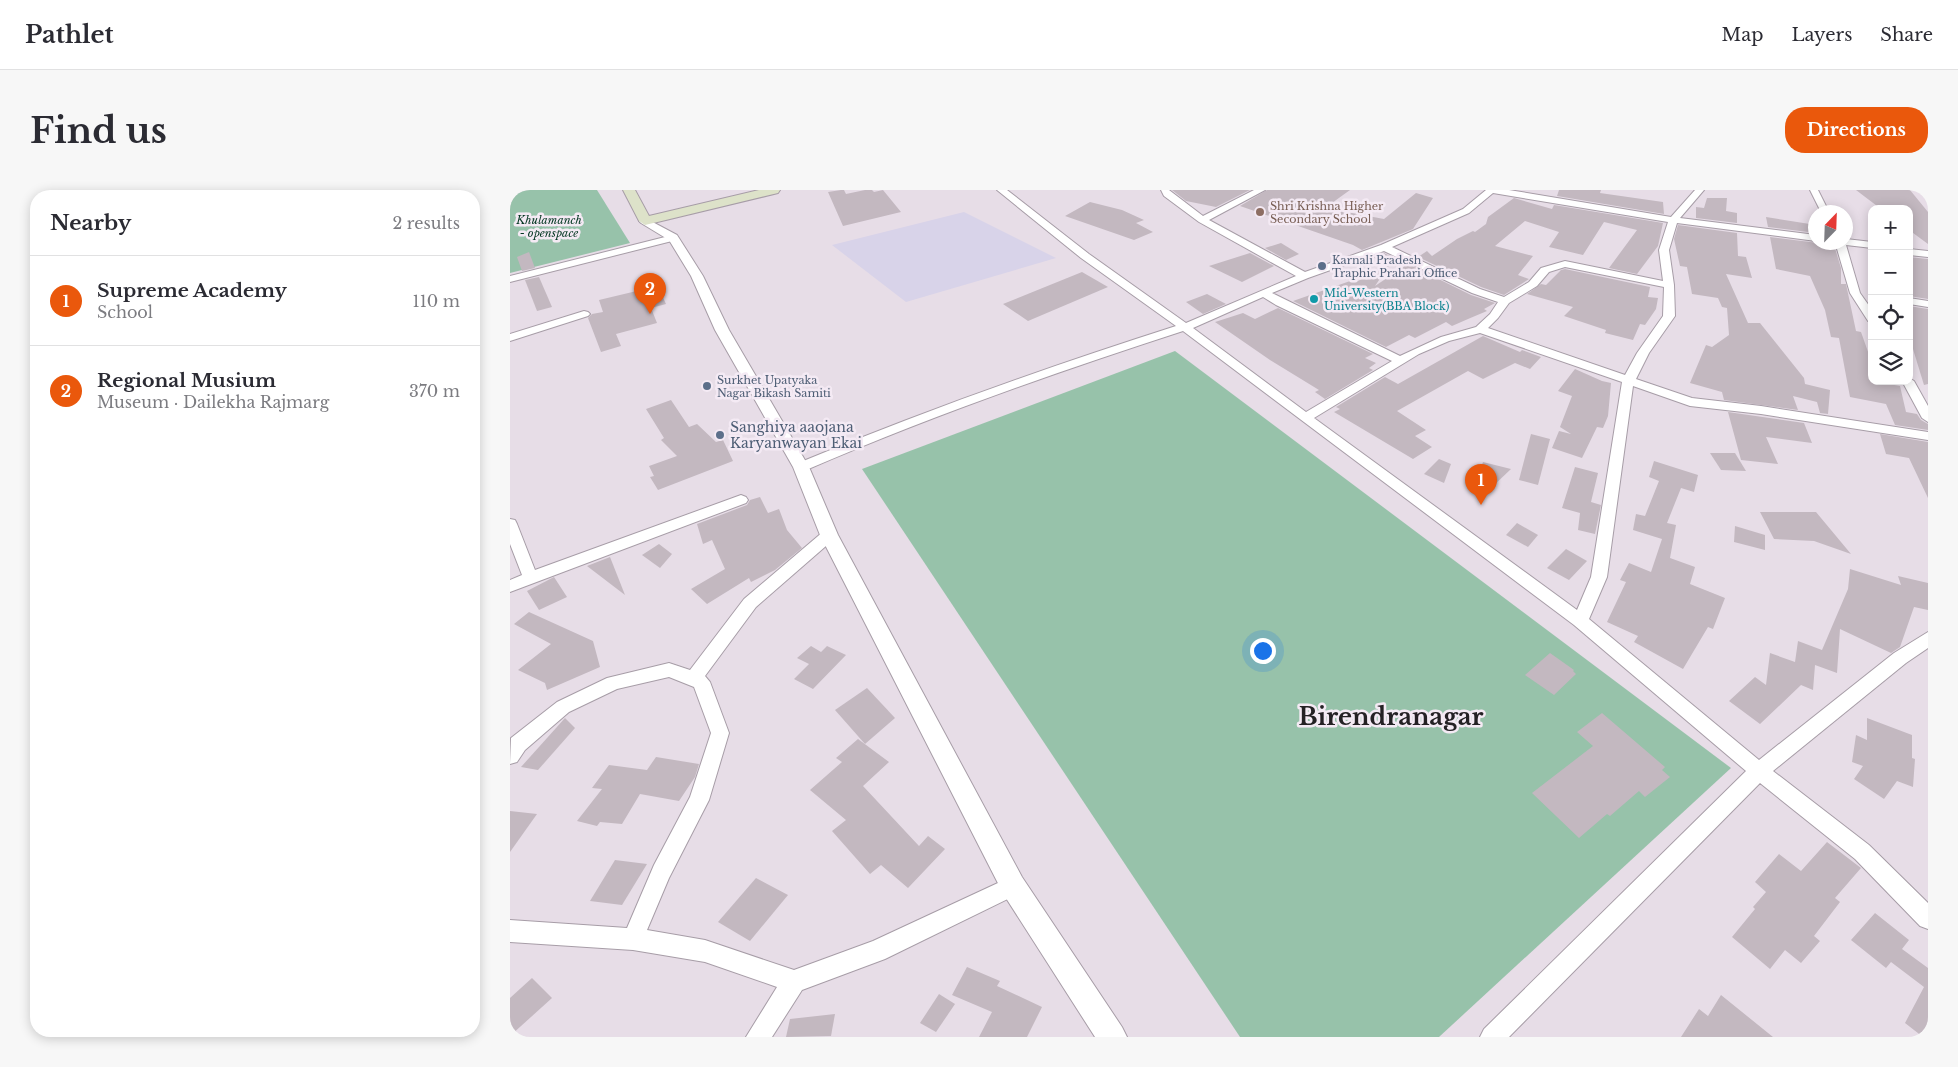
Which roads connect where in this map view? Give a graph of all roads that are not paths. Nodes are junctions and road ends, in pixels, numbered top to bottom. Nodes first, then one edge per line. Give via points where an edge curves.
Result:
1 (629, 190) edge
2 (774, 190) edge
3 (1165, 190) edge
4 (1260, 190) edge
5 (1492, 190) edge
6 (1700, 190) edge
7 (1814, 190) edge
8 (1003, 191) edge
9 (1021, 191) edge
10 (1822, 205) edge
11 (1202, 220) junction
12 (1673, 220) junction
13 (645, 221) junction
14 (1808, 237) edge
15 (673, 238) junction
16 (1853, 243) edge
17 (1868, 245) edge
18 (1384, 247) junction
19 (1842, 250) edge
20 (1913, 252) edge
21 (1928, 254) edge
22 (1304, 276) junction
23 (510, 279) edge
24 (1669, 285) junction
25 (1264, 293) junction
26 (1855, 293) junction
27 (1868, 295) edge
28 (1504, 301) junction
29 (1913, 302) edge
30 (1928, 304) edge
31 (1868, 313) edge
32 (584, 314) dead end
33 (1185, 326) junction
34 (1480, 330) junction
35 (510, 338) edge
36 (1400, 360) junction
37 (1628, 382) junction
38 (1910, 385) edge
39 (1306, 418) junction
40 (1928, 418) edge
41 (1928, 436) edge
42 (801, 467) junction
43 (741, 500) dead end
44 (510, 524) edge
45 (829, 535) junction
46 (531, 579) junction
47 (510, 586) edge
48 (1580, 621) junction
49 (1928, 639) edge
50 (693, 679) junction
51 (510, 756) edge
52 (1759, 771) junction
53 (1014, 886) junction
54 (1928, 918) edge
55 (510, 931) edge
56 (633, 940) junction
57 (794, 981) junction
58 (758, 1037) edge
59 (1112, 1037) edge
60 (1492, 1037) edge

1 - 13 main road
2 - 13 main road
3 - 11 street
4 - 11 street
5 - 12 street
5 - 18 street via 1466,211
6 - 12 street
7 - 10 street
8 - 9 street
8 - 33 street via 1085,256
11 - 22 street
12 - 14 street
12 - 24 street via 1664,250
13 - 15 street
15 - 23 street
15 - 42 street via 698,276 722,330
16 - 17 street
18 - 22 street
18 - 28 street
19 - 26 street
20 - 21 street
22 - 25 street
24 - 28 street via 1565,264 1545,270 1533,284
24 - 37 street via 1669,316 1643,353
25 - 33 street
25 - 36 street
26 - 27 street
26 - 31 street
28 - 34 street
29 - 30 street
32 - 35 street
33 - 39 street
33 - 42 street via 1051,370
34 - 36 street via 1444,339
34 - 37 street
36 - 39 street
37 - 41 street via 1690,402
37 - 48 street via 1599,577
38 - 40 street
39 - 48 street
42 - 45 street
43 - 46 street
44 - 46 street
45 - 50 street via 750,604
45 - 53 street
46 - 47 street
48 - 52 street
49 - 52 street
50 - 51 street via 669,670 613,683 563,707 518,744
50 - 56 street via 701,682 720,733 699,800 661,872
52 - 54 street via 1862,852
52 - 60 street
53 - 57 street via 877,951
53 - 59 street
55 - 56 street
56 - 57 street via 705,951
57 - 58 street

